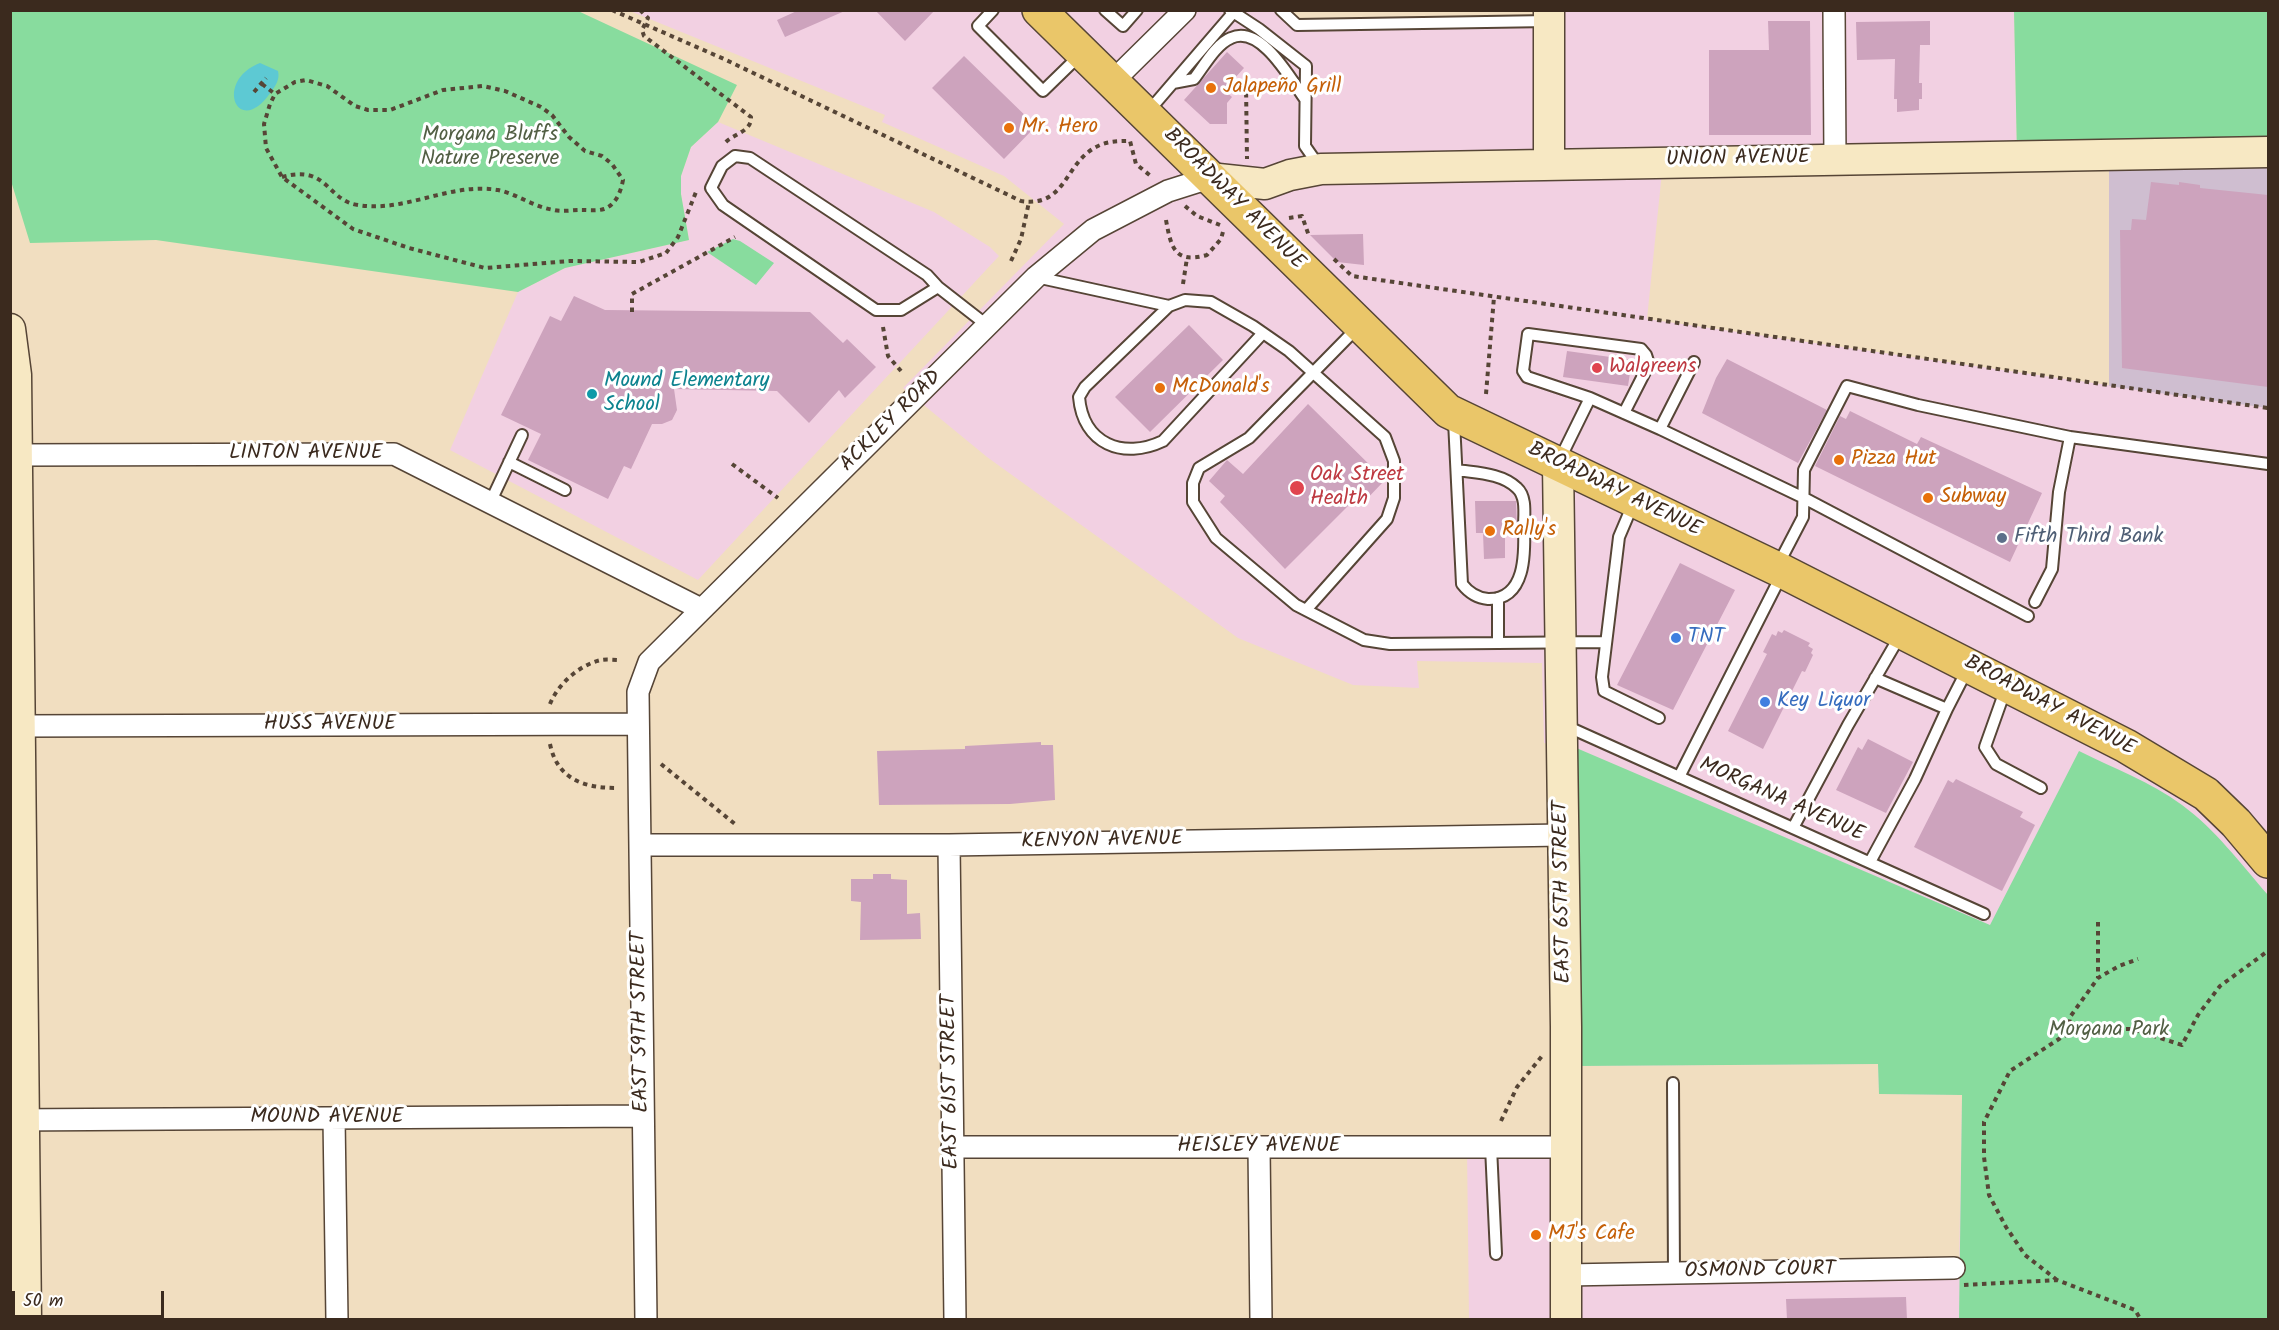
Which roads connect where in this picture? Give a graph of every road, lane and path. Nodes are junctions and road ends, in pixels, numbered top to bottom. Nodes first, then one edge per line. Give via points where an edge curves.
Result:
1 (612, 10) edge
2 (640, 10) edge
3 (993, 10) edge
4 (1105, 10) edge
5 (1137, 10) edge
6 (1281, 10) edge
7 (1834, 10) edge
8 (1183, 11) edge
9 (1044, 12) edge
10 (1231, 12) edge
11 (1551, 13) edge
12 (646, 24) junction
13 (1083, 52) junction
14 (266, 78) dead end
15 (1113, 81) junction
16 (1173, 83) junction
17 (261, 84) junction
18 (1239, 84) dead end
19 (1246, 84) junction
20 (1266, 85) dead end
21 (254, 92) dead end
22 (275, 94) junction
23 (1305, 99) junction
24 (1146, 114) junction
25 (720, 148) dead end
26 (2268, 152) edge
27 (1835, 159) junction
28 (1136, 164) dead end
29 (1549, 164) junction
30 (1247, 166) dead end
31 (1321, 169) junction
32 (282, 177) junction
33 (1209, 178) junction
34 (700, 184) dead end
35 (1029, 202) junction
36 (1197, 216) dead end
37 (1302, 216) dead end
38 (1166, 220) dead end
39 (735, 237) dead end
40 (1309, 237) dead end
41 (1326, 253) dead end
42 (1187, 258) junction
43 (1011, 261) dead end
44 (1036, 277) junction
45 (1184, 284) dead end
46 (938, 287) junction
47 (1494, 297) junction
48 (1169, 306) junction
49 (632, 312) dead end
50 (1360, 325) junction
51 (988, 326) junction
52 (883, 327) dead end
53 (10, 329) edge
54 (1263, 333) junction
55 (1694, 362) dead end
56 (901, 371) dead end
57 (1313, 374) junction
58 (1486, 394) dead end
59 (1590, 398) junction
60 (2268, 408) edge
61 (1624, 413) junction
62 (1454, 414) junction
63 (1660, 429) junction
64 (522, 435) dead end
65 (2070, 437) junction
66 (17, 455) junction
67 (509, 462) junction
68 (732, 464) dead end
69 (1557, 464) junction
70 (2268, 464) edge
71 (1457, 470) junction
72 (565, 490) dead end
73 (778, 498) dead end
74 (1804, 498) junction
75 (1634, 501) junction
76 (490, 502) junction
77 (1780, 570) junction
78 (1498, 598) junction
79 (2035, 602) dead end
80 (701, 609) junction
81 (1306, 610) junction
82 (2028, 616) dead end
83 (1903, 632) junction
84 (1605, 642) junction
85 (1498, 643) junction
86 (1561, 643) junction
87 (620, 660) dead end
88 (1970, 665) junction
89 (1875, 678) junction
90 (2007, 685) junction
91 (548, 708) dead end
92 (1947, 709) junction
93 (1659, 718) dead end
94 (638, 724) junction
95 (1563, 725) junction
96 (21, 726) junction
97 (549, 740) dead end
98 (662, 764) dead end
99 (1679, 777) junction
100 (616, 788) dead end
101 (2041, 788) dead end
102 (16, 801) edge
103 (735, 825) dead end
104 (1793, 828) junction
105 (1563, 835) junction
106 (640, 845) junction
107 (949, 845) junction
108 (2268, 861) edge
109 (1870, 862) junction
110 (1984, 914) dead end
111 (2097, 922) dead end
112 (2268, 951) edge
113 (2138, 959) dead end
114 (2098, 978) junction
115 (2068, 1034) junction
116 (1543, 1055) dead end
117 (1673, 1083) dead end
118 (644, 1116) junction
119 (334, 1118) junction
120 (17, 1120) edge
121 (1501, 1121) dead end
122 (952, 1147) junction
123 (1259, 1147) junction
124 (1491, 1147) junction
125 (1566, 1147) junction
126 (1496, 1254) dead end
127 (1674, 1274) junction
128 (1566, 1275) junction
129 (1957, 1277) joint
130 (2057, 1280) junction
131 (26, 1320) edge
132 (336, 1320) edge
133 (646, 1320) edge
134 (955, 1320) edge
135 (1261, 1320) edge
136 (1566, 1320) edge
137 (2141, 1320) edge

1 - 12 path
2 - 12 path via 648,18
3 - 13 lane via 978,26 1043,91
4 - 5 lane via 1123,26
6 - 11 lane via 1297,25
7 - 27 street
8 - 15 street
9 - 13 main road, BROADWAY AVENUE
10 - 16 lane
10 - 23 lane via 1306,66
11 - 29 street
12 - 25 path via 644,36 751,117 749,126
12 - 35 path
13 - 15 main road, BROADWAY AVENUE
14 - 17 path
15 - 24 main road, BROADWAY AVENUE
16 - 23 lane via 1194,79 1223,44 1232,37 1244,36 1272,53
16 - 24 lane
17 - 21 path
17 - 22 path
18 - 19 path
19 - 20 path
19 - 30 path
22 - 32 path via 264,124 266,148
22 - 32 path via 306,80 327,86 355,106 390,110 455,88 483,86 505,91 552,115 569,137 585,151 602,156 623,180 616,200 605,209 554,210 499,190 468,189 443,192 395,207 370,207 354,205 303,172
23 - 31 lane via 1305,146
24 - 33 main road, BROADWAY AVENUE
26 - 27 street, UNION AVENUE
27 - 29 street, UNION AVENUE
28 - 35 path via 1131,141 1113,141 1096,147 1083,156 1047,200
29 - 31 street, UNION AVENUE
31 - 33 street, UNION AVENUE via 1265,184
32 - 34 path via 353,229 485,268 570,261 639,262 666,253 678,237
33 - 44 street, ACKLEY ROAD via 1168,191 1093,230
33 - 50 main road, BROADWAY AVENUE
35 - 43 path via 1021,239
36 - 42 path via 1224,227 1221,238 1207,255
37 - 40 path
38 - 42 path via 1174,251
39 - 49 path via 632,294
41 - 47 path via 1352,276
42 - 45 path
44 - 48 lane
44 - 51 street, ACKLEY ROAD
46 - 46 lane via 927,275 750,158 735,156 722,166 711,188 723,204 876,310 901,310
46 - 51 lane
47 - 58 path
47 - 60 path
48 - 54 lane via 1185,300 1211,302
48 - 54 lane via 1085,387 1079,398 1084,421 1092,434 1105,443 1121,449 1142,449 1163,441
50 - 57 lane
50 - 62 main road, BROADWAY AVENUE
51 - 80 street, ACKLEY ROAD
52 - 56 path via 888,356
53 - 66 street via 16,375
54 - 57 lane
55 - 63 lane
57 - 81 lane via 1384,436 1394,461 1394,498 1387,519
57 - 81 lane via 1248,438 1199,468 1193,483 1193,502 1216,537
59 - 61 lane
59 - 61 lane via 1527,377 1523,371 1528,334 1641,349 1649,364
59 - 69 lane
61 - 63 lane
62 - 69 main road, BROADWAY AVENUE
62 - 71 lane
63 - 74 lane
64 - 67 lane
65 - 70 lane
65 - 74 lane via 1846,386 1804,470
65 - 79 lane via 2059,492 2052,569
66 - 76 street, LINTON AVENUE via 394,454
66 - 96 street
67 - 72 lane
67 - 76 lane
68 - 73 path
69 - 75 main road, BROADWAY AVENUE
69 - 86 street, EAST 65TH STREET
71 - 78 lane via 1462,584 1476,596
71 - 78 lane via 1491,475 1515,485 1524,499 1525,553 1520,577 1508,594
74 - 77 lane via 1803,517
74 - 82 lane
75 - 77 main road, BROADWAY AVENUE
75 - 84 lane via 1618,537
76 - 80 street, LINTON AVENUE
77 - 83 main road, BROADWAY AVENUE
77 - 99 lane
78 - 85 lane
80 - 94 street, ACKLEY ROAD via 649,662 638,692
81 - 85 lane via 1364,640 1390,644
83 - 88 main road, BROADWAY AVENUE
83 - 89 lane
84 - 86 lane
84 - 93 lane via 1604,691
85 - 86 lane
86 - 95 street, EAST 65TH STREET
87 - 91 path via 601,660 581,669 564,682
88 - 90 main road, BROADWAY AVENUE
88 - 92 lane
89 - 92 lane
89 - 104 lane
90 - 101 lane via 1984,747 1996,764
90 - 108 main road, BROADWAY AVENUE via 2129,748 2206,794
92 - 109 lane
94 - 96 street, HUSS AVENUE
94 - 106 street, EAST 59TH STREET
95 - 99 lane, MORGANA AVENUE
95 - 105 street, EAST 65TH STREET
96 - 102 street
97 - 100 path via 555,758 568,776 584,786
98 - 103 path
99 - 104 lane, MORGANA AVENUE
102 - 120 street
104 - 109 lane, MORGANA AVENUE
105 - 107 street, KENYON AVENUE
105 - 125 street, EAST 65TH STREET
106 - 107 street, KENYON AVENUE
106 - 118 street, EAST 59TH STREET
107 - 122 street, EAST 61ST STREET
109 - 110 lane, MORGANA AVENUE
111 - 114 path
112 - 115 path via 2220,986 2182,1045 2132,1029 2081,1029
113 - 114 path
114 - 115 path via 2070,1017
115 - 130 path via 2010,1071 1984,1122 1989,1195 2025,1255
116 - 121 path via 1517,1087
117 - 127 lane
118 - 119 street, MOUND AVENUE
118 - 133 street, EAST 59TH STREET
119 - 120 street, MOUND AVENUE
119 - 132 street
120 - 131 street
122 - 123 street, HEISLEY AVENUE
122 - 134 street, EAST 61ST STREET
123 - 124 street, HEISLEY AVENUE
123 - 135 street
124 - 125 street, HEISLEY AVENUE
124 - 126 lane
125 - 128 street, EAST 65TH STREET
127 - 128 street, OSMOND COURT
127 - 129 street, OSMOND COURT
128 - 136 street, EAST 65TH STREET
129 - 130 path
130 - 137 path via 2135,1310

